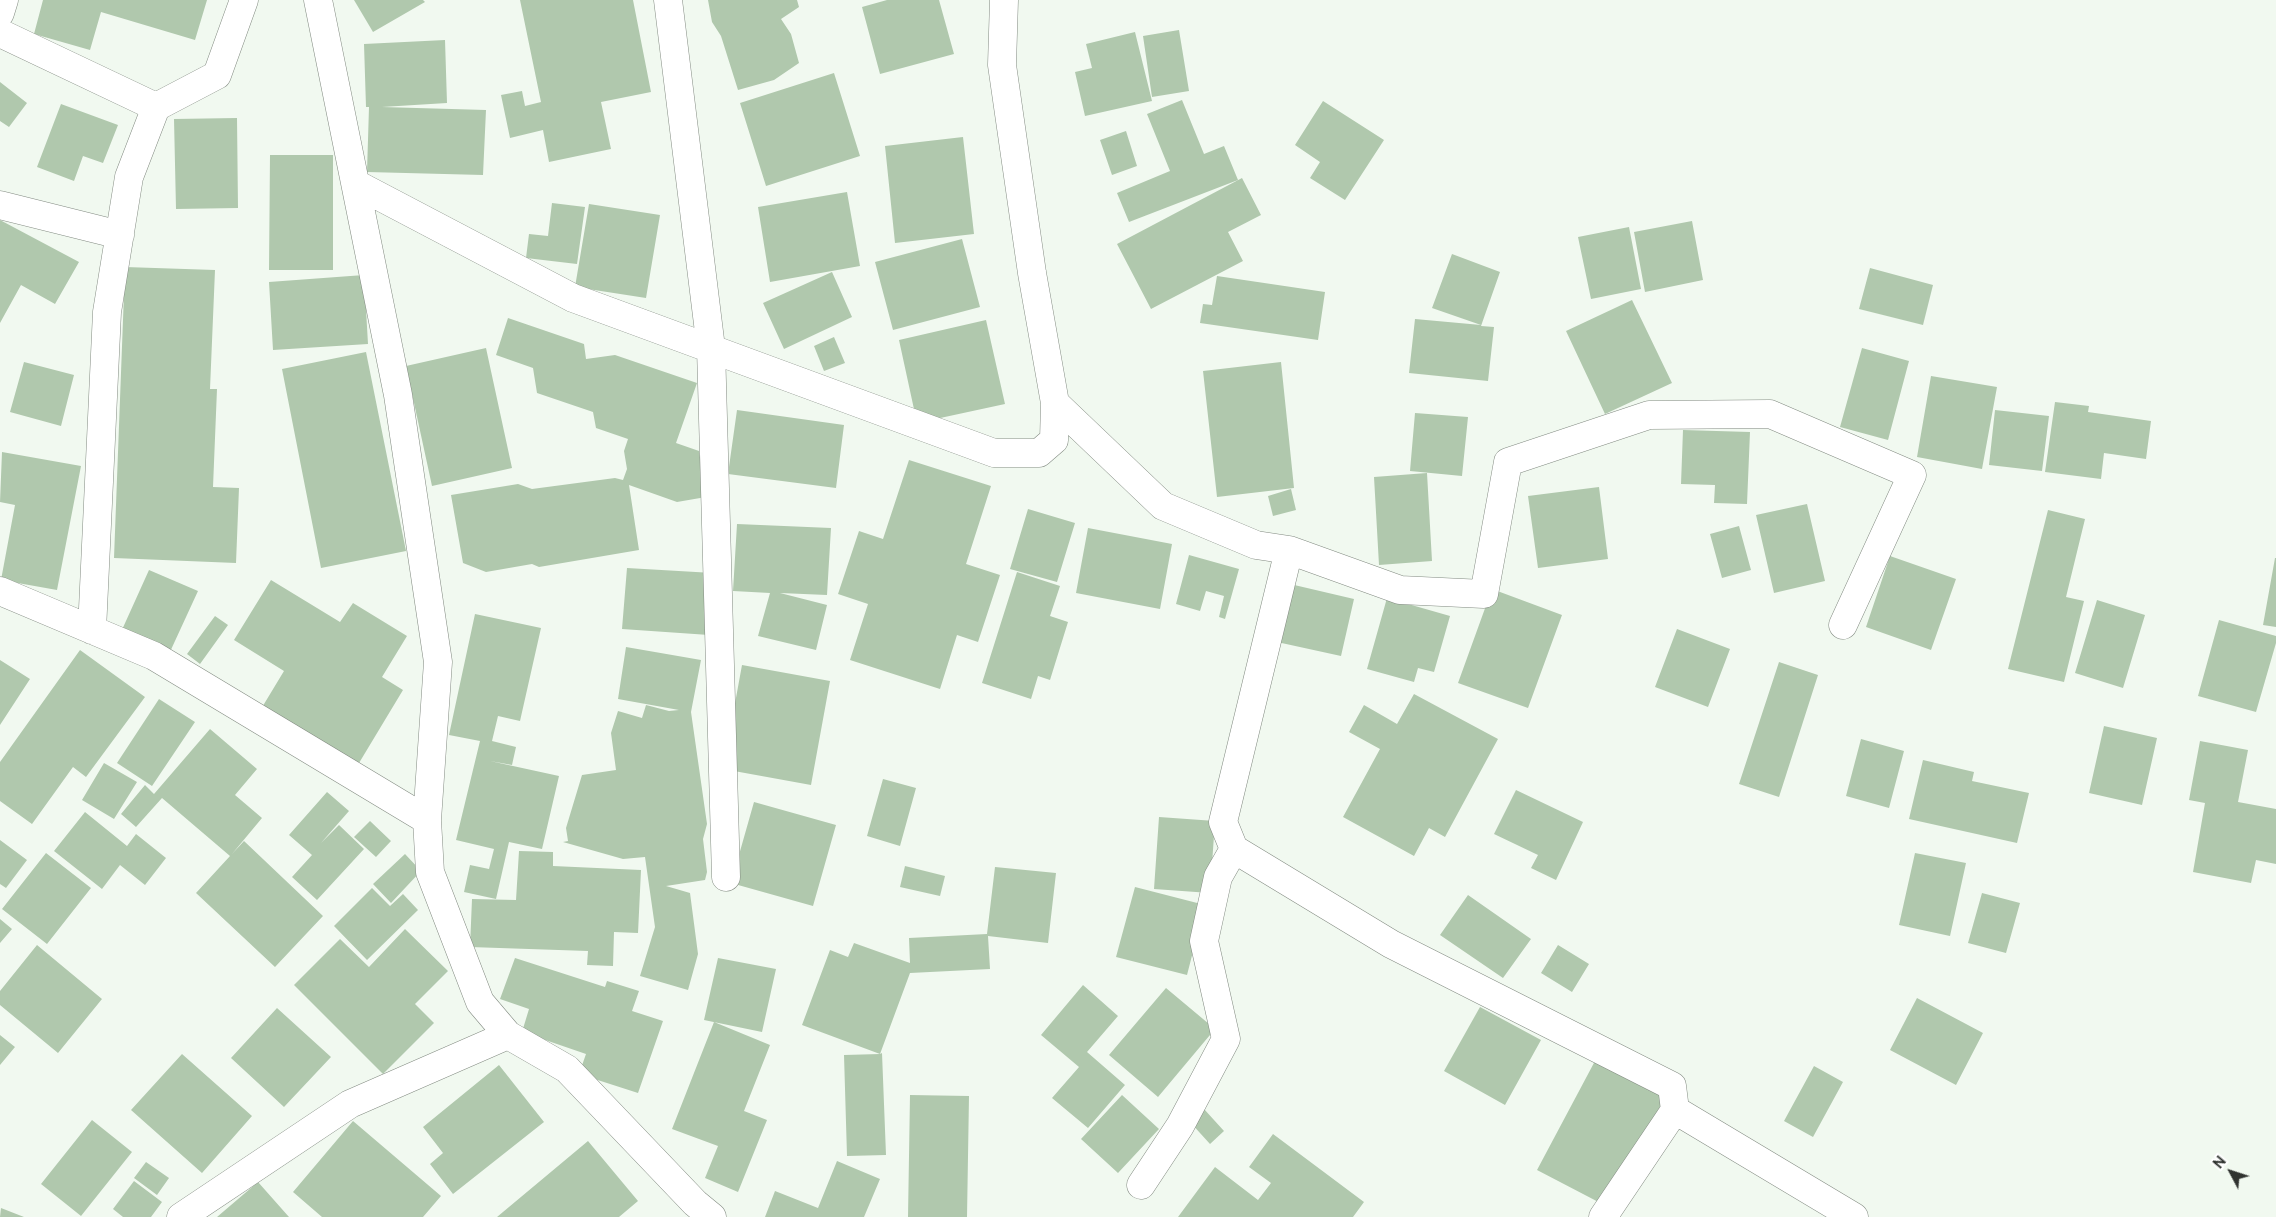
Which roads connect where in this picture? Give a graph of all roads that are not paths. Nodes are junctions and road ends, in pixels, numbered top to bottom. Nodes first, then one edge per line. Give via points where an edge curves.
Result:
1 (4, 0) edge
2 (244, 0) edge
3 (318, 0) edge
4 (668, 0) edge
5 (1004, 0) edge
6 (0, 12) edge
7 (0, 34) edge
8 (156, 107) junction
9 (356, 184) junction
10 (0, 204) edge
11 (120, 235) junction
12 (711, 348) junction
13 (1055, 403) junction
14 (1289, 550) junction
15 (0, 591) edge
16 (1843, 625) dead end
17 (92, 630) junction
18 (427, 820) junction
19 (1234, 849) junction
20 (726, 877) dead end
21 (508, 1035) junction
22 (1675, 1110) junction
23 (1141, 1185) dead end
24 (181, 1217) edge
25 (712, 1217) edge
26 (1603, 1217) edge
27 (1854, 1217) edge

1 - 6 street
2 - 8 street via 217,74
3 - 9 street
4 - 12 street
5 - 13 street via 1002,65 1032,273
7 - 8 street
8 - 11 street via 129,177
9 - 12 street via 573,298
9 - 18 street via 398,395 438,662
10 - 11 street
11 - 17 street via 106,312
12 - 13 street via 994,453 1039,453 1054,440
12 - 20 street
13 - 14 street via 1163,506 1256,545
14 - 16 street via 1400,590 1484,594 1508,462 1649,415 1770,414 1912,475
14 - 19 street via 1223,822
15 - 17 street
17 - 18 street via 154,656
18 - 21 street via 430,872 480,1002
19 - 22 street via 1391,944 1672,1086
19 - 23 street via 1218,877 1204,941 1226,1039 1180,1126
21 - 24 street via 350,1104
21 - 25 street via 566,1069
22 - 26 street
22 - 27 street

